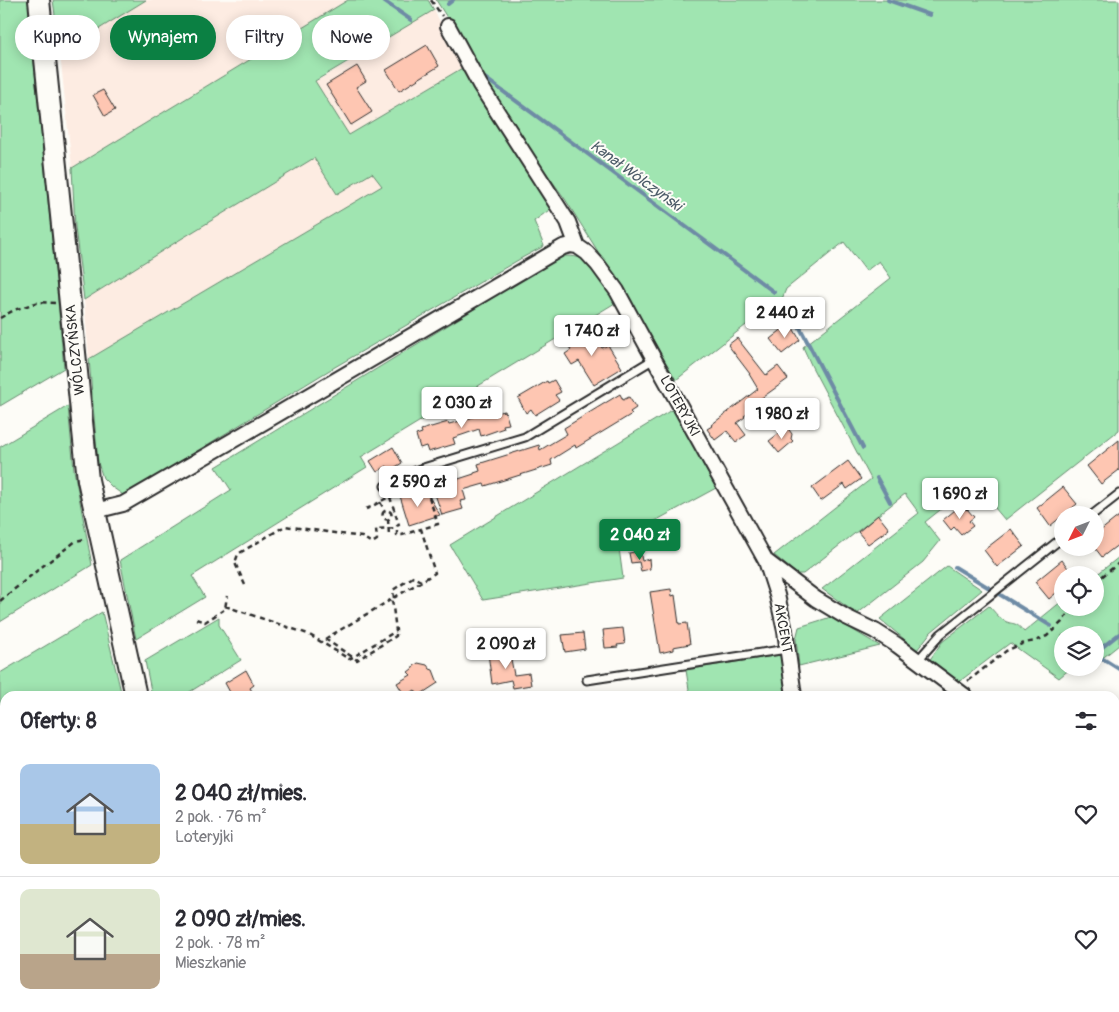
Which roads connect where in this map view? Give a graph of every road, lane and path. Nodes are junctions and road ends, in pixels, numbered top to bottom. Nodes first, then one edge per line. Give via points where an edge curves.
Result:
1 (39, 0) edge
2 (431, 0) edge
3 (448, 26) joint
4 (577, 246) junction
5 (70, 303) junction
6 (0, 318) edge
7 (654, 359) junction
8 (385, 486) dead end
9 (413, 492) junction
10 (1119, 494) edge
11 (390, 497) junction
12 (415, 499) dead end
13 (380, 502) junction
14 (1104, 506) edge
15 (366, 509) dead end
16 (95, 511) junction
17 (385, 511) junction
18 (388, 519) junction
19 (388, 528) junction
20 (397, 528) junction
21 (421, 529) junction
22 (389, 536) dead end
23 (76, 541) dead end
24 (1054, 544) edge
25 (766, 561) junction
26 (1119, 563) edge
27 (1104, 575) edge
28 (421, 581) junction
29 (245, 585) dead end
30 (227, 596) dead end
31 (393, 598) junction
32 (0, 601) edge
33 (225, 606) junction
34 (1066, 616) edge
35 (196, 619) dead end
36 (325, 639) junction
37 (320, 642) junction
38 (787, 649) junction
39 (353, 657) junction
40 (918, 660) junction
41 (586, 680) dead end
42 (135, 691) edge
43 (793, 691) edge
44 (958, 691) edge
45 (963, 691) edge

1 - 5 street, WÓLCZYŃSKA
2 - 3 path
3 - 4 street, LOTERYJKI via 480,85 568,222
4 - 7 street, LOTERYJKI via 598,265 618,291
4 - 16 street via 563,247 123,504
5 - 6 path via 39,302
5 - 16 street, WÓLCZYŃSKA via 88,480
7 - 8 lane via 525,436 420,469
7 - 25 street, LOTERYJKI
9 - 11 path
9 - 12 path
9 - 21 path via 426,488 438,524
10 - 14 lane
11 - 13 path
11 - 20 path via 400,525
13 - 15 path
13 - 17 path
16 - 42 street, WÓLCZYŃSKA
17 - 18 path via 383,516
17 - 18 path via 391,513
18 - 19 path
19 - 20 path
19 - 22 path
19 - 29 path via 376,529 377,540 372,542 362,537 285,526 238,554 235,563
20 - 21 path via 397,535
21 - 28 path via 435,573
23 - 32 path
24 - 40 lane via 941,634
25 - 38 street, AKCENT via 777,595
25 - 40 street, LOTERYJKI via 816,599 875,631
26 - 27 path
28 - 31 path
28 - 31 path via 413,577 393,590
30 - 33 path
31 - 36 path
31 - 39 path via 396,636 357,660
33 - 35 path via 205,622
33 - 37 path via 308,634
34 - 45 path via 1048,636 1006,651 966,682
36 - 37 path
36 - 39 path
37 - 39 path via 349,660
38 - 41 lane
38 - 43 street, AKCENT
40 - 44 street, LOTERYJKI

